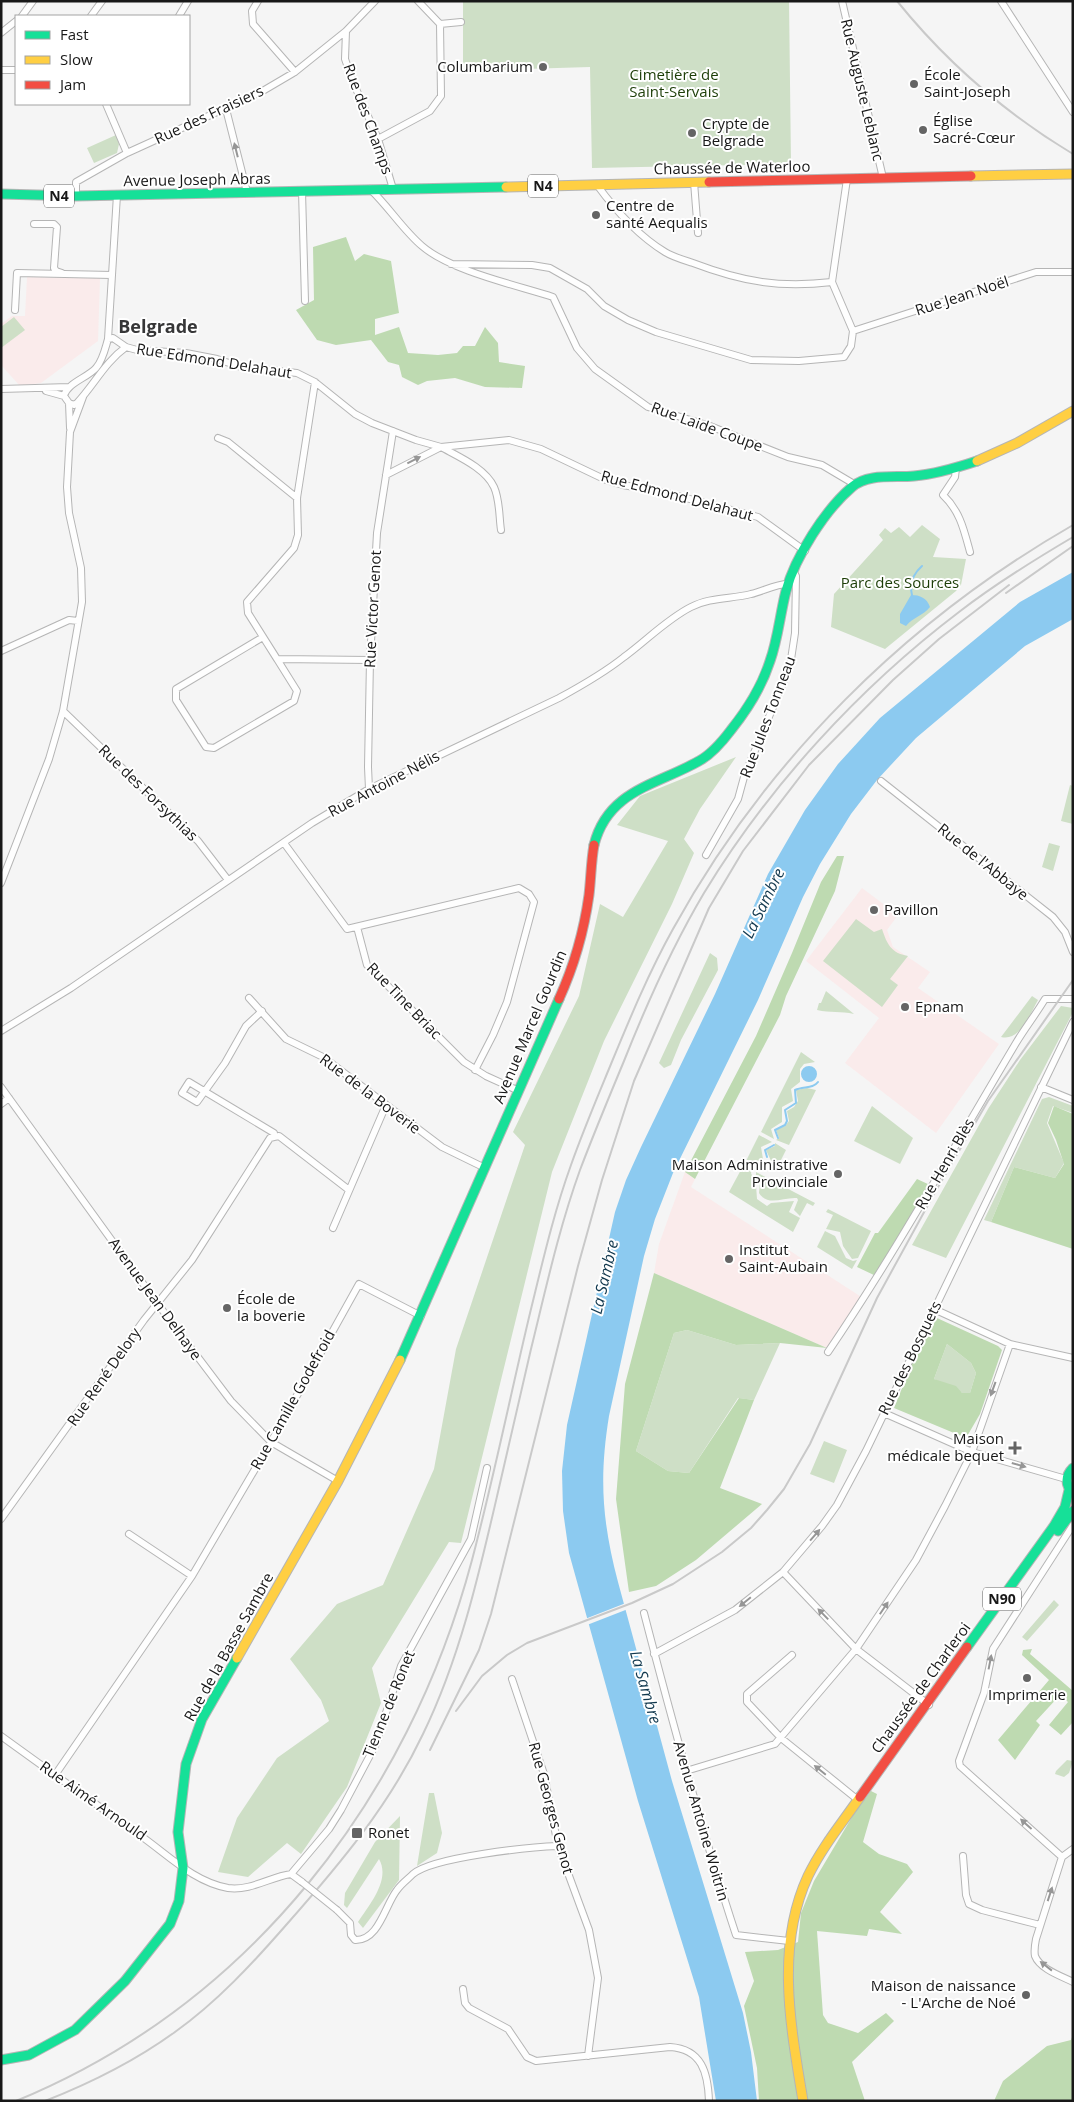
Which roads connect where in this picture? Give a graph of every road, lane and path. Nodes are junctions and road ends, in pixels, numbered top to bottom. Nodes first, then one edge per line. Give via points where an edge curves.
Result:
1 (33, 1) edge
2 (102, 1) edge
3 (188, 1) edge
4 (258, 1) edge
5 (375, 1) edge
6 (418, 1) edge
7 (842, 1) edge
8 (1001, 1) edge
9 (23, 15) edge
10 (92, 15) edge
11 (180, 15) edge
12 (15, 22) edge
13 (461, 22) dead end
14 (440, 24) junction
15 (346, 31) junction
16 (1, 33) edge
17 (1, 70) edge
18 (15, 70) edge
19 (295, 72) junction
20 (1073, 97) edge
21 (1065, 100) junction
22 (106, 105) edge
23 (226, 109) junction
24 (1073, 112) edge
25 (378, 139) junction
26 (127, 153) junction
27 (1073, 174) edge
28 (882, 178) junction
29 (847, 179) junction
30 (694, 182) junction
31 (597, 185) junction
32 (392, 189) junction
33 (370, 190) junction
34 (302, 191) junction
35 (246, 192) junction
36 (1, 194) edge
37 (117, 195) junction
38 (76, 196) junction
39 (34, 224) dead end
40 (698, 233) dead end
41 (451, 264) junction
42 (1073, 272) edge
43 (66, 274) junction
44 (112, 275) junction
45 (832, 282) junction
46 (305, 301) dead end
47 (15, 310) dead end
48 (109, 327) junction
49 (853, 331) junction
50 (108, 339) junction
51 (123, 345) junction
52 (105, 350) junction
53 (116, 354) junction
54 (86, 378) junction
55 (315, 382) junction
56 (69, 387) junction
57 (1, 389) edge
58 (40, 389) junction
59 (88, 389) junction
60 (64, 396) junction
61 (83, 397) junction
62 (69, 403) junction
63 (1073, 411) edge
64 (393, 431) junction
65 (70, 432) junction
66 (218, 438) dead end
67 (441, 447) junction
68 (956, 468) junction
69 (386, 475) junction
70 (854, 484) junction
71 (297, 498) junction
72 (501, 530) dead end
73 (805, 551) junction
74 (970, 552) dead end
75 (793, 572) junction
76 (788, 584) junction
77 (78, 622) junction
78 (263, 637) junction
79 (1, 651) edge
80 (277, 659) junction
81 (370, 660) junction
82 (63, 711) junction
83 (881, 781) dead end
84 (369, 789) junction
85 (284, 843) junction
86 (706, 855) dead end
87 (228, 880) junction
88 (1, 883) edge
89 (357, 927) junction
90 (1073, 952) edge
91 (248, 998) dead end
92 (1073, 999) edge
93 (262, 1011) junction
94 (1073, 1022) edge
95 (1, 1031) edge
96 (475, 1070) junction
97 (1, 1087) edge
98 (1041, 1087) junction
99 (519, 1091) junction
100 (9, 1098) junction
101 (1073, 1100) edge
102 (1, 1104) edge
103 (386, 1105) junction
104 (274, 1137) junction
105 (485, 1168) junction
106 (349, 1190) junction
107 (333, 1228) dead end
108 (157, 1303) junction
109 (934, 1309) junction
110 (421, 1316) junction
111 (1010, 1344) junction
112 (828, 1352) dead end
113 (1073, 1358) edge
114 (884, 1413) junction
115 (271, 1442) junction
116 (972, 1452) junction
117 (487, 1468) dead end
118 (1073, 1468) edge
119 (1066, 1479) junction
120 (338, 1481) junction
121 (1071, 1492) edge
122 (1073, 1511) edge
123 (1, 1519) edge
124 (1073, 1525) edge
125 (129, 1534) dead end
126 (783, 1572) junction
127 (192, 1576) junction
128 (644, 1613) dead end
129 (856, 1649) junction
130 (654, 1654) junction
131 (792, 1655) dead end
132 (512, 1679) dead end
133 (929, 1704) junction
134 (1, 1736) edge
135 (781, 1738) junction
136 (686, 1771) junction
137 (55, 1775) junction
138 (858, 1800) junction
139 (558, 1846) junction
140 (1073, 1850) edge
141 (963, 1856) dead end
142 (1062, 1857) junction
143 (182, 1868) junction
144 (291, 1874) junction
145 (1040, 1926) junction
146 (789, 1940) junction
147 (1073, 1982) edge
148 (463, 1989) dead end
149 (588, 2056) junction
150 (1, 2060) edge
151 (709, 2101) edge
152 (803, 2101) edge

1 - 9 street
2 - 10 street
3 - 11 street
4 - 19 street via 252,11 253,24
5 - 15 street
6 - 14 street
7 - 28 street, Rue Auguste Leblanc
8 - 21 street
12 - 16 street
13 - 14 street
14 - 25 street via 441,96 430,111
15 - 19 street, Rue des Fraisiers
15 - 25 street, Rue des Champs via 345,59
17 - 18 street
19 - 23 street, Rue des Fraisiers
20 - 21 street
21 - 24 street
22 - 26 street
23 - 26 street, Rue des Fraisiers
35 -> 23 street
25 - 32 street, Rue des Champs
26 - 38 street, Rue des Fraisiers via 76,182
27 - 28 street, Chaussée de Waterloo / N4
28 - 29 street, Chaussée de Waterloo / N4
29 - 30 street, Chaussée de Waterloo / N4
29 - 45 street
30 - 31 street, Chaussée de Waterloo / N4
30 - 40 street
31 - 32 street, Chaussée de Waterloo / N4
31 - 45 street via 639,234 666,253 720,274 758,283 810,285
32 - 33 street, Avenue Joseph Abras / N4
33 - 34 street, Avenue Joseph Abras / N4
33 - 41 street, Rue Laide Coupe via 417,241
34 - 35 street, Avenue Joseph Abras / N4
34 - 46 street
35 - 37 street, Avenue Joseph Abras / N4
36 - 38 street, Avenue Joseph Abras / N4
37 - 38 street, Avenue Joseph Abras / N4
37 - 44 street
39 - 43 street via 54,224 57,227 54,268
41 - 49 street via 550,268 587,289 604,306 628,320 656,332 751,360 799,361 844,357 851,346
41 - 70 street, Rue Laide Coupe via 553,298 577,348 595,369 648,407 710,426 788,457 822,465
42 - 49 street, Rue Jean Noël via 1036,272
43 - 44 street
43 - 47 street via 17,273
44 - 48 street
45 - 49 street
48 - 50 street
48 - 51 street, Rue Edmond Delahaut
50 - 51 street, Rue Edmond Delahaut via 113,338
50 - 52 street
51 - 53 street
51 - 55 street, Rue Edmond Delahaut via 137,350 202,356 252,368 288,371
52 - 53 street via 108,355
52 - 54 street via 96,368
53 - 59 street
54 - 56 street
54 - 59 street via 90,381
55 - 64 street, Rue Edmond Delahaut via 355,414
55 - 71 street
56 - 58 street
56 - 60 street
57 - 58 street
58 - 60 street
59 - 61 street
60 - 62 street
61 - 62 street via 74,405
61 - 65 street
62 - 65 street
63 - 68 street via 1001,452
64 - 67 street, Rue Edmond Delahaut
64 - 69 street, Rue Victor Genot
65 - 77 street via 69,513 82,568 82,602
66 - 71 street via 228,442
69 -> 67 street
67 - 72 street via 487,477 498,502
67 - 73 street, Rue Edmond Delahaut via 508,440 541,449 606,480 758,517
68 - 70 street
68 - 74 street via 955,477 943,495 954,505
69 - 81 street, Rue Victor Genot via 377,533
70 - 73 street, Avenue Marcel Gourdin
71 - 78 street via 298,535 294,548 247,602 248,613
73 - 75 street, Avenue Marcel Gourdin
75 - 76 street, Avenue Marcel Gourdin
75 - 86 street, Rue Jules Tonneau via 796,576 796,618 790,666 738,799
76 - 84 street, Rue Antoine Nélis via 692,606 586,683
76 - 99 street, Avenue Marcel Gourdin via 770,662 729,733 701,761 630,793 608,814 601,827 593,848 589,894 574,960
77 - 79 street via 69,620
77 - 82 street
78 - 80 street
78 - 80 street via 176,689 176,700 206,747 214,748 294,701 297,691
80 - 81 street
81 - 84 street, Rue Victor Genot
82 - 87 street, Rue des Forsythias via 198,841
82 - 88 street via 50,759
83 - 90 street, Rue de l'Abbaye via 1053,917 1065,932
84 - 85 street, Rue Antoine Nélis
85 - 87 street, Rue Antoine Nélis
85 - 89 street via 347,929
87 - 95 street, Rue Antoine Nélis via 72,988
89 - 96 street, Rue Tine Briac via 367,965
89 - 96 street via 519,888 529,894 534,902 507,1002
91 - 93 street, Rue de la Boverie
92 - 112 street, Rue Henri Blès via 1045,999 1017,1040 905,1233
93 - 103 street, Rue de la Boverie via 286,1038 323,1057
93 - 104 street via 246,1026 204,1092 274,1133
94 - 98 street, Rue des Bosquets
96 - 99 street, Rue Tine Briac
97 - 100 street, Avenue Jean Delhaye
98 - 101 street
98 - 109 street, Rue des Bosquets
99 - 105 street, Avenue Marcel Gourdin
100 - 102 street
100 - 108 street, Avenue Jean Delhaye
103 - 105 street, Rue de la Boverie via 442,1147
103 - 106 street
104 - 106 street via 279,1136
104 - 108 street, Rue René Delory via 270,1138 192,1260
105 - 110 street, Avenue Marcel Gourdin
106 - 107 street
108 - 115 street, Avenue Jean Delhaye via 231,1401
108 - 123 street, Rue René Delory
109 - 111 street
109 - 114 street, Rue des Bosquets
110 - 115 street, Rue Camille Godefroid via 358,1284
110 - 120 street, Avenue Marcel Gourdin
111 - 113 street
111 -> 116 street
114 - 116 street
126 -> 114 street, Rue des Bosquets via 837,1505
115 - 120 street, Avenue Jean Delhaye
115 - 127 street, Rue Camille Godefroid
116 -> 119 street
129 -> 116 street via 916,1560
117 - 144 street, Tienne de Ronet via 471,1539 402,1666 376,1744 329,1829
118 - 119 street
119 - 121 street, N90
120 - 143 street, Rue de la Basse Sambre via 202,1719 186,1764 180,1795 178,1832
121 - 133 street, Chaussée de Charleroi / N90 via 1060,1517
122 - 133 street, Chaussée de Charleroi / N90
142 -> 124 street via 958,1761 984,1693 993,1649
125 - 127 street
129 -> 126 street
126 -> 130 street, Rue des Bosquets via 735,1610
127 - 137 street, Rue Camille Godefroid
128 - 130 street, Avenue Antoine Woitrin
129 - 133 street
129 - 135 street
130 - 136 street, Avenue Antoine Woitrin
131 - 135 street via 747,1694 747,1702
132 - 139 street, Rue Georges Genot via 544,1774
133 - 138 street, Chaussée de Charleroi / N90
134 - 137 street, Rue Aimé Arnould
135 - 136 street via 774,1744
138 -> 135 street
136 - 146 street, Avenue Antoine Woitrin via 736,1936
137 - 143 street, Rue Aimé Arnould
138 - 146 street, Chaussée de Charleroi / N90 via 831,1835 813,1866 799,1899
139 - 144 street, bridge via 479,1855 415,1872 397,1890 370,1935 361,1940 355,1940 350,1924 337,1910
139 - 149 street, Rue Georges Genot via 589,1930 598,1978
140 - 142 street
141 - 145 street via 969,1904
145 -> 142 street
143 - 144 street via 230,1888 250,1887
143 - 150 street, Rue de la Basse Sambre via 179,1901 170,1924 125,1981 75,2030 29,2055
147 -> 145 street via 1046,1968 1038,1960 1034,1950
146 - 152 street, Chaussée de Charleroi / N90 via 789,2007
148 - 149 street via 469,2008 508,2029 527,2057 549,2061
149 - 151 street via 670,2047 684,2049 696,2056 706,2072

